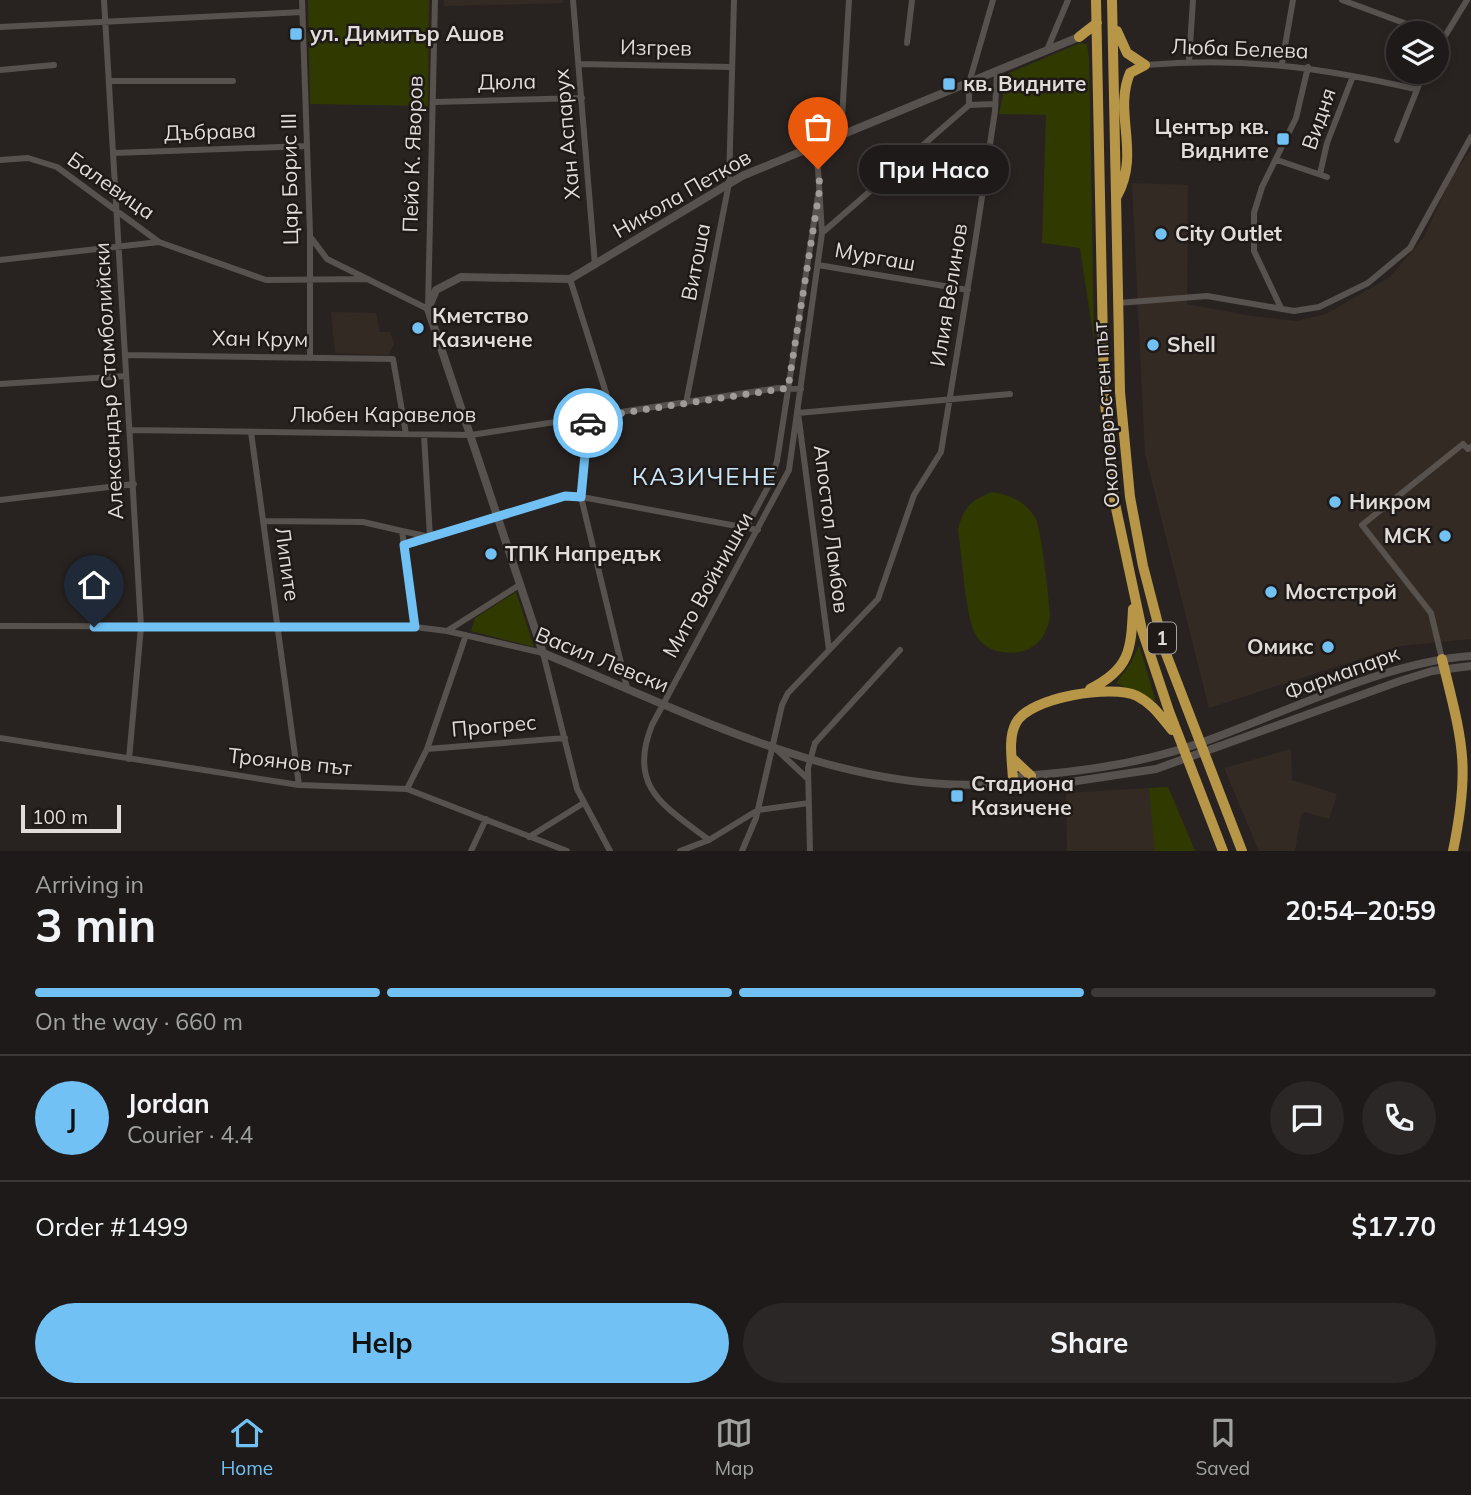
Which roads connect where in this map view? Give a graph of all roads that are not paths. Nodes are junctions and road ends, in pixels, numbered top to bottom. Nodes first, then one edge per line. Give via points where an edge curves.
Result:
1 (104, 0) edge
2 (302, 0) edge
3 (435, 0) edge
4 (573, 0) edge
5 (734, 0) edge
6 (849, 0) edge
7 (912, 0) edge
8 (993, 0) edge
9 (1068, 0) edge
10 (1096, 0) edge
11 (1112, 0) edge
12 (1193, 0) edge
13 (1293, 0) edge
14 (1342, 0) edge
15 (1466, 0) edge
16 (302, 12) junction
17 (106, 21) junction
18 (1398, 21) edge
19 (1113, 22) junction
20 (1097, 23) junction
21 (1449, 24) edge
22 (0, 27) edge
23 (1079, 37) junction
24 (906, 43) dead end
25 (1098, 49) junction
26 (1047, 50) junction
27 (1189, 61) junction
28 (579, 64) junction
29 (1282, 64) junction
30 (54, 65) dead end
31 (1145, 65) junction
32 (1308, 66) junction
33 (732, 67) junction
34 (0, 69) edge
35 (997, 71) junction
36 (1353, 76) junction
37 (109, 81) junction
38 (233, 81) dead end
39 (969, 83) junction
40 (1418, 84) edge
41 (1415, 89) junction
42 (582, 98) junction
43 (434, 102) junction
44 (969, 104) junction
45 (995, 104) junction
46 (841, 135) junction
47 (1471, 137) edge
48 (1396, 140) dead end
49 (307, 146) junction
50 (814, 147) junction
51 (114, 153) junction
52 (0, 160) edge
53 (1276, 160) junction
54 (729, 183) junction
55 (820, 187) junction
56 (1116, 198) junction
57 (117, 209) junction
58 (310, 233) junction
59 (822, 233) junction
60 (159, 242) junction
61 (119, 247) junction
62 (0, 260) edge
63 (818, 264) junction
64 (595, 265) junction
65 (368, 279) junction
66 (570, 279) junction
67 (308, 281) junction
68 (968, 290) junction
69 (1118, 303) junction
70 (1281, 308) junction
71 (428, 309) junction
72 (125, 355) junction
73 (310, 358) junction
74 (126, 376) junction
75 (0, 384) edge
76 (788, 388) junction
77 (801, 389) junction
78 (1010, 394) dead end
79 (951, 400) junction
80 (686, 403) junction
81 (798, 413) junction
82 (613, 415) junction
83 (589, 418) junction
84 (130, 430) junction
85 (251, 432) junction
86 (406, 434) junction
87 (425, 435) junction
88 (471, 435) junction
89 (1471, 447) edge
90 (134, 484) junction
91 (581, 497) junction
92 (0, 500) edge
93 (498, 518) junction
94 (263, 521) junction
95 (747, 528) junction
96 (758, 530) junction
97 (402, 531) junction
98 (430, 537) junction
99 (404, 545) junction
100 (521, 584) junction
101 (1133, 597) junction
102 (0, 626) edge
103 (141, 627) junction
104 (279, 627) junction
105 (415, 627) junction
106 (447, 631) junction
107 (466, 635) junction
108 (829, 650) junction
109 (900, 650) dead end
110 (543, 653) junction
111 (1471, 656) edge
112 (1444, 664) junction
113 (1471, 666) edge
114 (627, 688) junction
115 (1081, 694) junction
116 (663, 704) junction
117 (1228, 733) joint
118 (0, 738) edge
119 (565, 738) junction
120 (1180, 741) junction
121 (1231, 744) joint
122 (773, 747) junction
123 (427, 749) junction
124 (810, 758) junction
125 (129, 759) junction
126 (1013, 759) junction
127 (1031, 776) junction
128 (808, 779) junction
129 (1013, 782) junction
130 (299, 785) junction
131 (407, 789) junction
132 (809, 803) junction
133 (582, 804) junction
134 (758, 810) junction
135 (486, 819) junction
136 (529, 837) junction
137 (709, 840) junction
138 (696, 849) edge
139 (471, 851) edge
140 (567, 851) edge
141 (610, 851) edge
142 (680, 851) edge
143 (742, 851) edge
144 (810, 851) edge
145 (1223, 851) edge
146 (1242, 851) edge
147 (1453, 851) edge

1 - 17 street, Александър Стамболийски
2 - 16 street, Цар Борис III
3 - 43 street, Пейо К. Яворов
4 - 28 street, Хан Аспарух
5 - 33 street, Витоша
6 - 46 street
7 - 24 street
8 - 39 street
9 - 26 street
10 - 20 highway, Околовръстен път / 1
11 - 19 highway, Околовръстен път / 1
12 - 27 street
13 - 29 street
14 - 18 street
15 - 21 street
16 - 17 street
16 - 49 street, Цар Борис III
17 - 22 street
17 - 37 street, Александър Стамболийски
19 - 31 highway via 1127,53
19 - 56 highway, Околовръстен път / 1
20 - 23 highway
20 - 25 highway, Околовръстен път / 1
23 - 25 highway
23 - 26 street, Никола Петков
25 - 101 highway, Околовръстен път / 1 via 1105,421
26 - 35 street, Никола Петков
27 - 29 street, Люба Белева
27 - 31 street, Люба Белева
28 - 33 street, Изгрев
28 - 42 street, Хан Аспарух
29 - 32 street, Люба Белева
30 - 34 street
31 - 56 highway via 1130,73 1124,87 1128,173
32 - 36 street, Люба Белева
32 - 53 street via 1296,118
33 - 54 street, Витоша
35 - 39 street, Никола Петков
35 - 45 street, Илия Велинов
36 - 41 street, Люба Белева
36 - 53 street, Видня via 1327,143 1323,175
37 - 38 street
37 - 51 street, Александър Стамболийски
39 - 44 street
39 - 46 street, Никола Петков
40 - 41 street
41 - 48 street
42 - 43 street, Дюла
42 - 64 street, Хан Аспарух
43 - 71 street, Пейо К. Яворов
44 - 45 street
44 - 59 street
45 - 68 street, Илия Велинов
46 - 50 street, Никола Петков
47 - 70 street via 1420,233 1399,260 1345,295 1309,310
49 - 51 street, Дъбрава
49 - 58 street, Цар Борис III
50 - 54 street, Никола Петков
50 - 55 street, Мито Войнишки
51 - 57 street, Александър Стамболийски
52 - 57 street, Балевица via 28,158 47,163
53 - 70 street via 1257,202 1254,251
54 - 64 street, Никола Петков
54 - 80 street, Витоша
55 - 59 street, Мито Войнишки
55 - 76 street, Мито Войнишки
56 - 69 highway, Околовръстен път / 1
57 - 60 street, Балевица
57 - 61 street, Александър Стамболийски
58 - 65 street via 321,254
58 - 67 street, Цар Борис III
59 - 63 street, Мито Войнишки
60 - 61 street
60 - 67 street via 266,280
61 - 62 street
61 - 72 street, Александър Стамболийски
63 - 68 street, Мургаш
63 - 77 street, Мито Войнишки
64 - 66 street, Никола Петков
65 - 67 street
65 - 71 street
66 - 71 street via 461,277 436,290
66 - 82 street
67 - 73 street, Цар Борис III
68 - 79 street, Илия Велинов
69 - 70 street via 1207,296
69 - 146 highway, Околовръстен път / 1 via 1124,451 1143,566 1174,678
71 - 88 street
72 - 73 street, Хан Крум
72 - 74 street, Александър Стамболийски
73 - 86 street, Хан Крум via 393,359
74 - 75 street
74 - 84 street, Александър Стамболийски
76 - 77 street, Любен Каравелов
76 - 80 street, Любен Каравелов
76 - 95 street, Мито Войнишки via 775,473
77 - 81 street, Мито Войнишки
78 - 79 street
79 - 81 street
79 - 108 street, Илия Велинов via 941,452 914,495 878,599
80 - 82 street, Любен Каравелов
81 - 96 street, Мито Войнишки via 789,470
81 - 108 street, Апостол Ламбов
82 - 83 street, Любен Каравелов
83 - 88 street, Любен Каравелов
83 - 91 street
84 - 85 street, Любен Каравелов
84 - 90 street, Александър Стамболийски
85 - 86 street, Любен Каравелов
85 - 94 street, Липите
86 - 87 street, Любен Каравелов
87 - 88 street, Любен Каравелов
87 - 98 street
88 - 93 street
89 - 112 street via 1463,444 1362,526 1431,613
90 - 92 street
90 - 103 street, Александър Стамболийски
91 - 93 street via 565,496
91 - 95 street
91 - 114 street
93 - 98 street
93 - 100 street
94 - 97 street via 363,522
94 - 104 street, Липите
95 - 96 street
96 - 116 street, Мито Войнишки
97 - 98 street
97 - 99 street
98 - 99 street
99 - 105 street
100 - 106 street
100 - 110 street
101 - 115 highway via 1132,645 1126,659 1108,678
101 - 120 highway, Околовръстен път / 1
102 - 103 street, Васил Левски
103 - 104 street, Васил Левски
103 - 125 street, Александър Стамболийски
104 - 105 street, Васил Левски
104 - 130 street, Липите
105 - 106 street, Васил Левски
106 - 107 street, Васил Левски
107 - 110 street, Васил Левски
107 - 123 street
108 - 122 street, Илия Велинов via 788,693
109 - 124 street via 822,732
110 - 114 street, Васил Левски
110 - 119 street
111 - 112 street, Фармапарк
112 - 113 street, Фармапарк
112 - 117 street, Фармапарк via 1396,671
112 - 121 street, Фармапарк
112 - 147 highway via 1469,759 1467,804
114 - 116 street, Васил Левски
115 - 120 highway via 1112,690 1137,696 1157,711
115 - 126 highway via 1021,715 1013,729
116 - 122 street, Васил Левски
116 - 137 street, Мито Войнишки via 643,754 646,780 659,801
117 - 127 street, Васил Левски via 1153,758
118 - 125 street, Троянов път
119 - 123 street, Прогрес
119 - 133 street
120 - 145 highway, Околовръстен път / 1
121 - 129 street, Васил Левски via 1156,769 1057,784 1023,787
122 - 124 street, Васил Левски
122 - 128 street
122 - 134 street, Илия Велинов
123 - 131 street
124 - 128 street
124 - 129 street, Васил Левски via 929,785
125 - 130 street, Троянов път
126 - 127 highway
126 - 129 highway
127 - 129 street, Васил Левски
128 - 132 street
130 - 131 street, Троянов път
131 - 135 street, Троянов път
132 - 134 street
132 - 144 street
133 - 136 street
133 - 141 street
134 - 137 street
134 - 143 street, Илия Велинов
135 - 136 street, Троянов път
135 - 139 street
136 - 140 street, Троянов път
137 - 138 street
138 - 142 street

